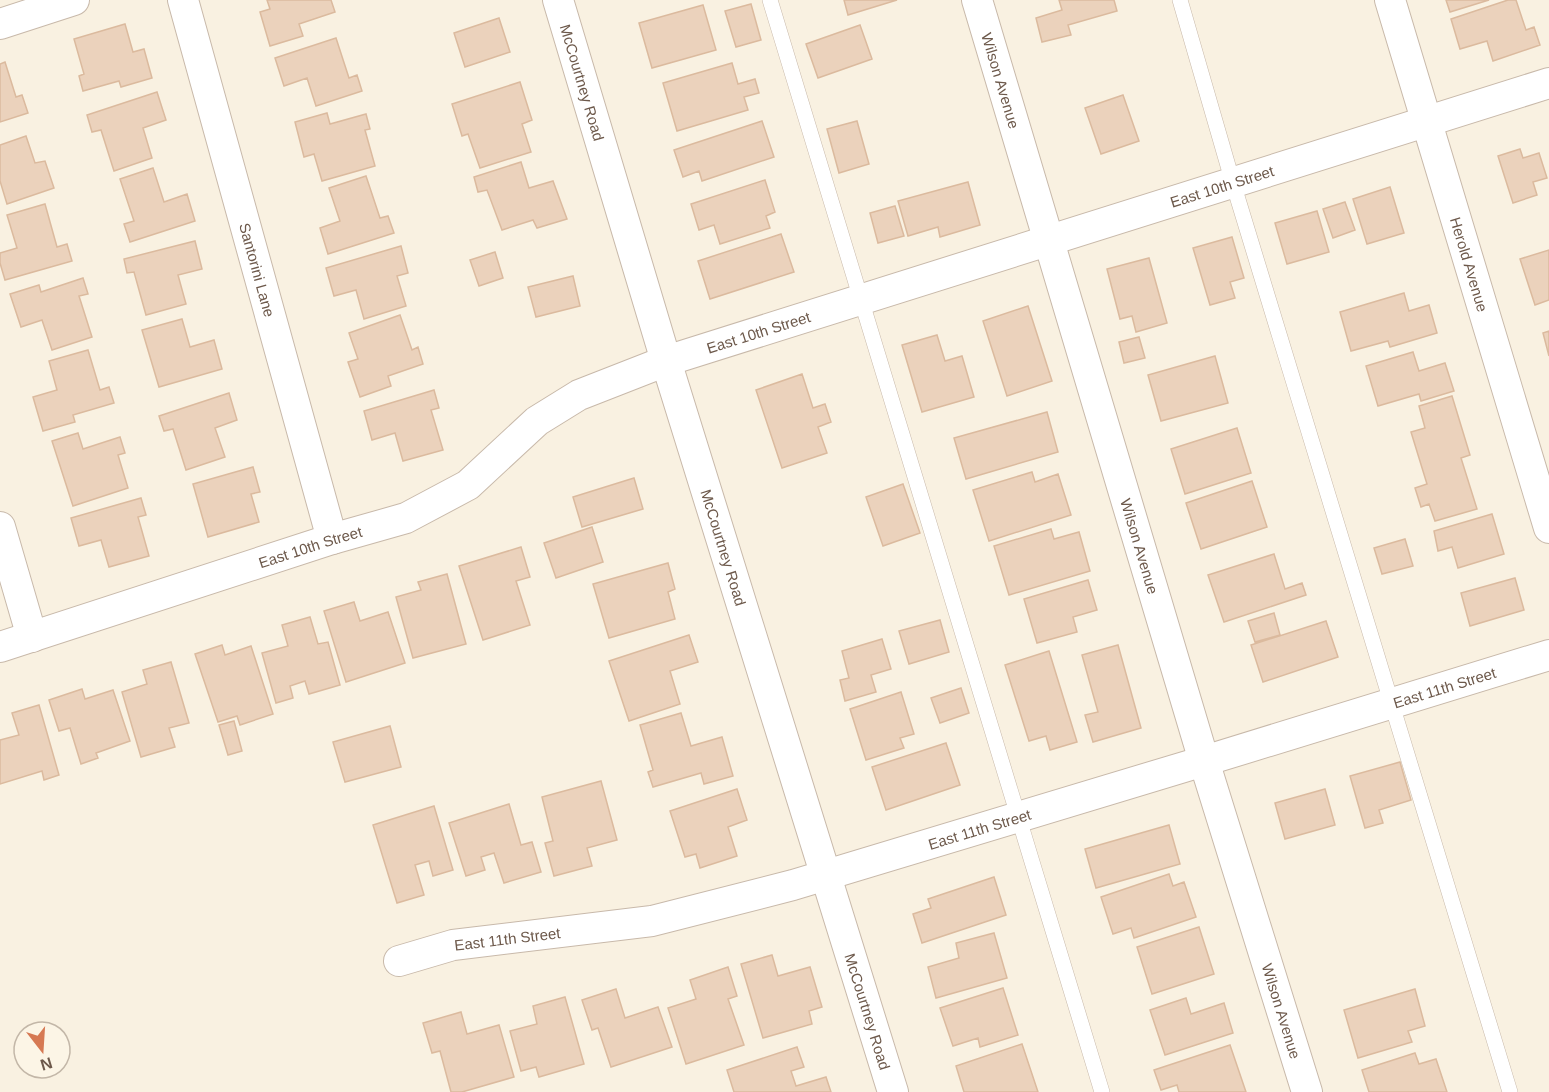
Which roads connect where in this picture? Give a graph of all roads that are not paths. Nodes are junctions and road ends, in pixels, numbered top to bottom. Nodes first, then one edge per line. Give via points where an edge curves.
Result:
1 (74, 0) edge
2 (183, 0) edge
3 (558, 0) edge
4 (770, 0) edge
5 (977, 0) edge
6 (1180, 0) edge
7 (1390, 0) edge
8 (0, 24) edge
9 (1549, 83) edge
10 (1427, 122) junction
11 (1233, 183) junction
12 (1048, 242) junction
13 (861, 301) junction
14 (666, 361) junction
15 (0, 527) edge
16 (1549, 528) edge
17 (332, 539) junction
18 (32, 637) junction
19 (0, 647) edge
20 (1549, 654) edge
21 (1392, 703) junction
22 (1204, 761) junction
23 (1017, 817) junction
24 (826, 874) junction
25 (399, 961) dead end
26 (893, 1092) edge
27 (1102, 1092) edge
28 (1307, 1092) edge
29 (1510, 1092) edge

1 - 8 street
2 - 17 street, Santorini Lane
3 - 14 street, McCourtney Road
4 - 13 lane
5 - 12 street, Wilson Avenue
6 - 11 lane
7 - 10 street, Herold Avenue
9 - 10 street, East 10th Street
10 - 11 street, East 10th Street
10 - 16 street, Herold Avenue
11 - 12 street, East 10th Street
11 - 21 lane
12 - 13 street, East 10th Street
12 - 22 street, Wilson Avenue
13 - 14 street, East 10th Street
13 - 23 lane
14 - 17 street, East 10th Street via 579,395 537,422 468,485 406,518
14 - 24 street, McCourtney Road
15 - 18 street
17 - 18 street, East 10th Street
18 - 19 street, East 10th Street
20 - 21 street, East 11th Street
21 - 22 street, East 11th Street
21 - 29 lane
22 - 23 street, East 11th Street
22 - 28 street, Wilson Avenue
23 - 24 street, East 11th Street
23 - 27 lane
24 - 25 street, East 11th Street via 652,921 453,945
24 - 26 street, McCourtney Road

